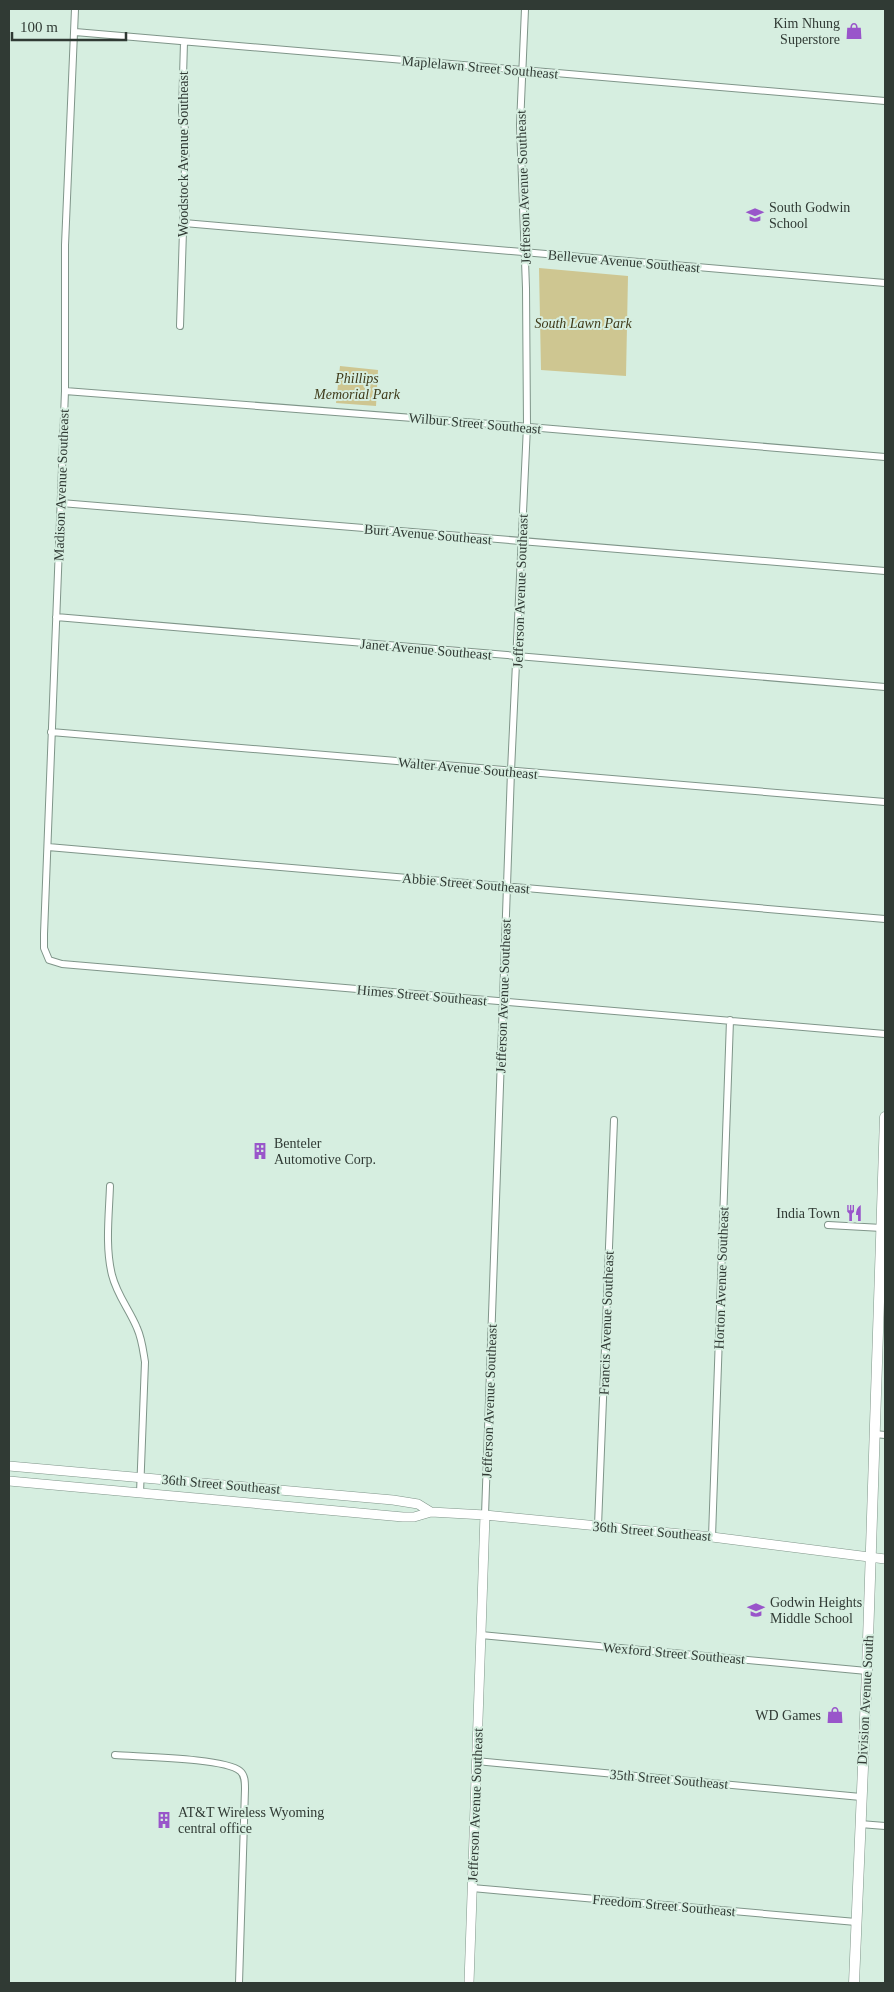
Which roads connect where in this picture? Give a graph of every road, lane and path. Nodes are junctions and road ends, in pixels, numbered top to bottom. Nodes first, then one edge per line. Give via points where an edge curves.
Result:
1 (75, 9) edge
2 (525, 9) edge
3 (75, 32) junction
4 (184, 42) junction
5 (522, 71) junction
6 (885, 100) edge
7 (184, 223) junction
8 (525, 253) junction
9 (885, 283) edge
10 (180, 326) dead end
11 (65, 391) junction
12 (527, 426) junction
13 (885, 457) edge
14 (60, 503) junction
15 (522, 542) junction
16 (885, 571) edge
17 (56, 618) junction
18 (518, 657) junction
19 (885, 687) edge
20 (51, 732) junction
21 (511, 772) junction
22 (885, 802) edge
23 (48, 847) junction
24 (508, 887) junction
25 (885, 919) edge
26 (49, 960) joint
27 (503, 1002) junction
28 (730, 1020) junction
29 (885, 1034) edge
30 (885, 1117) edge
31 (614, 1120) dead end
32 (884, 1160) edge
33 (110, 1186) dead end
34 (828, 1225) dead end
35 (882, 1228) junction
36 (883, 1270) edge
37 (880, 1435) edge
38 (9, 1466) edge
39 (141, 1477) junction
40 (9, 1481) edge
41 (140, 1493) junction
42 (431, 1512) junction
43 (485, 1516) junction
44 (598, 1526) junction
45 (712, 1537) junction
46 (871, 1558) junction
47 (885, 1559) edge
48 (481, 1635) junction
49 (867, 1671) junction
50 (115, 1755) dead end
51 (476, 1761) junction
52 (861, 1797) junction
53 (860, 1824) junction
54 (885, 1826) edge
55 (472, 1888) junction
56 (856, 1922) junction
57 (239, 1983) edge
58 (469, 1983) edge
59 (854, 1983) edge

1 - 3 street, Madison Avenue Southeast
2 - 5 street, Jefferson Avenue Southeast
3 - 4 street, Maplelawn Street Southeast
3 - 11 street, Madison Avenue Southeast via 65,245
4 - 5 street, Maplelawn Street Southeast
4 - 7 street, Woodstock Avenue Southeast
5 - 6 street, Maplelawn Street Southeast
5 - 8 street, Jefferson Avenue Southeast via 520,124
7 - 8 street, Bellevue Avenue Southeast
7 - 10 street, Woodstock Avenue Southeast
8 - 9 street, Bellevue Avenue Southeast
8 - 12 street, Jefferson Avenue Southeast
11 - 12 street, Wilbur Street Southeast
11 - 14 street, Madison Avenue Southeast
12 - 13 street, Wilbur Street Southeast
12 - 15 street, Jefferson Avenue Southeast
14 - 15 street, Burt Avenue Southeast
14 - 17 street, Madison Avenue Southeast
15 - 16 street, Burt Avenue Southeast
15 - 18 street, Jefferson Avenue Southeast
17 - 18 street, Janet Avenue Southeast
17 - 20 street, Madison Avenue Southeast
18 - 19 street, Janet Avenue Southeast
18 - 21 street, Jefferson Avenue Southeast
20 - 21 street, Walter Avenue Southeast
20 - 23 street, Madison Avenue Southeast
21 - 22 street, Walter Avenue Southeast
21 - 24 street, Jefferson Avenue Southeast
23 - 24 street, Abbie Street Southeast
23 - 26 street, Madison Avenue Southeast via 44,948
24 - 25 street, Abbie Street Southeast
24 - 27 street, Jefferson Avenue Southeast
26 - 27 street, Himes Street Southeast via 62,964
27 - 28 street, Himes Street Southeast
27 - 43 street, Jefferson Avenue Southeast
28 - 29 street, Himes Street Southeast
28 - 45 street, Horton Avenue Southeast
30 - 32 main road, Division Avenue South
31 - 44 street, Francis Avenue Southeast
32 - 35 main road, Division Avenue South
33 - 39 street via 108,1246 112,1274 142,1343
34 - 35 street
35 - 36 main road, Division Avenue South
36 - 37 main road, Division Avenue South
37 - 46 main road, Division Avenue South
38 - 39 street, 36th Street Southeast
39 - 41 street
39 - 42 street, 36th Street Southeast via 393,1500 418,1504
40 - 41 street, 36th Street Southeast
41 - 42 street, 36th Street Southeast via 403,1517
42 - 43 street, 36th Street Southeast
43 - 44 street, 36th Street Southeast
43 - 48 street, Jefferson Avenue Southeast
44 - 45 street, 36th Street Southeast
45 - 46 street, 36th Street Southeast
46 - 47 street, 36th Street Southeast
46 - 49 main road, Division Avenue South
48 - 49 street, Wexford Street Southeast
48 - 51 street, Jefferson Avenue Southeast
49 - 52 main road, Division Avenue South
50 - 57 street via 214,1762 232,1766 245,1779
51 - 52 street, 35th Street Southeast
51 - 55 street, Jefferson Avenue Southeast
52 - 53 main road, Division Avenue South
53 - 54 street
53 - 56 main road, Division Avenue South
55 - 56 street, Freedom Street Southeast
55 - 58 street, Jefferson Avenue Southeast
56 - 59 main road, Division Avenue South

